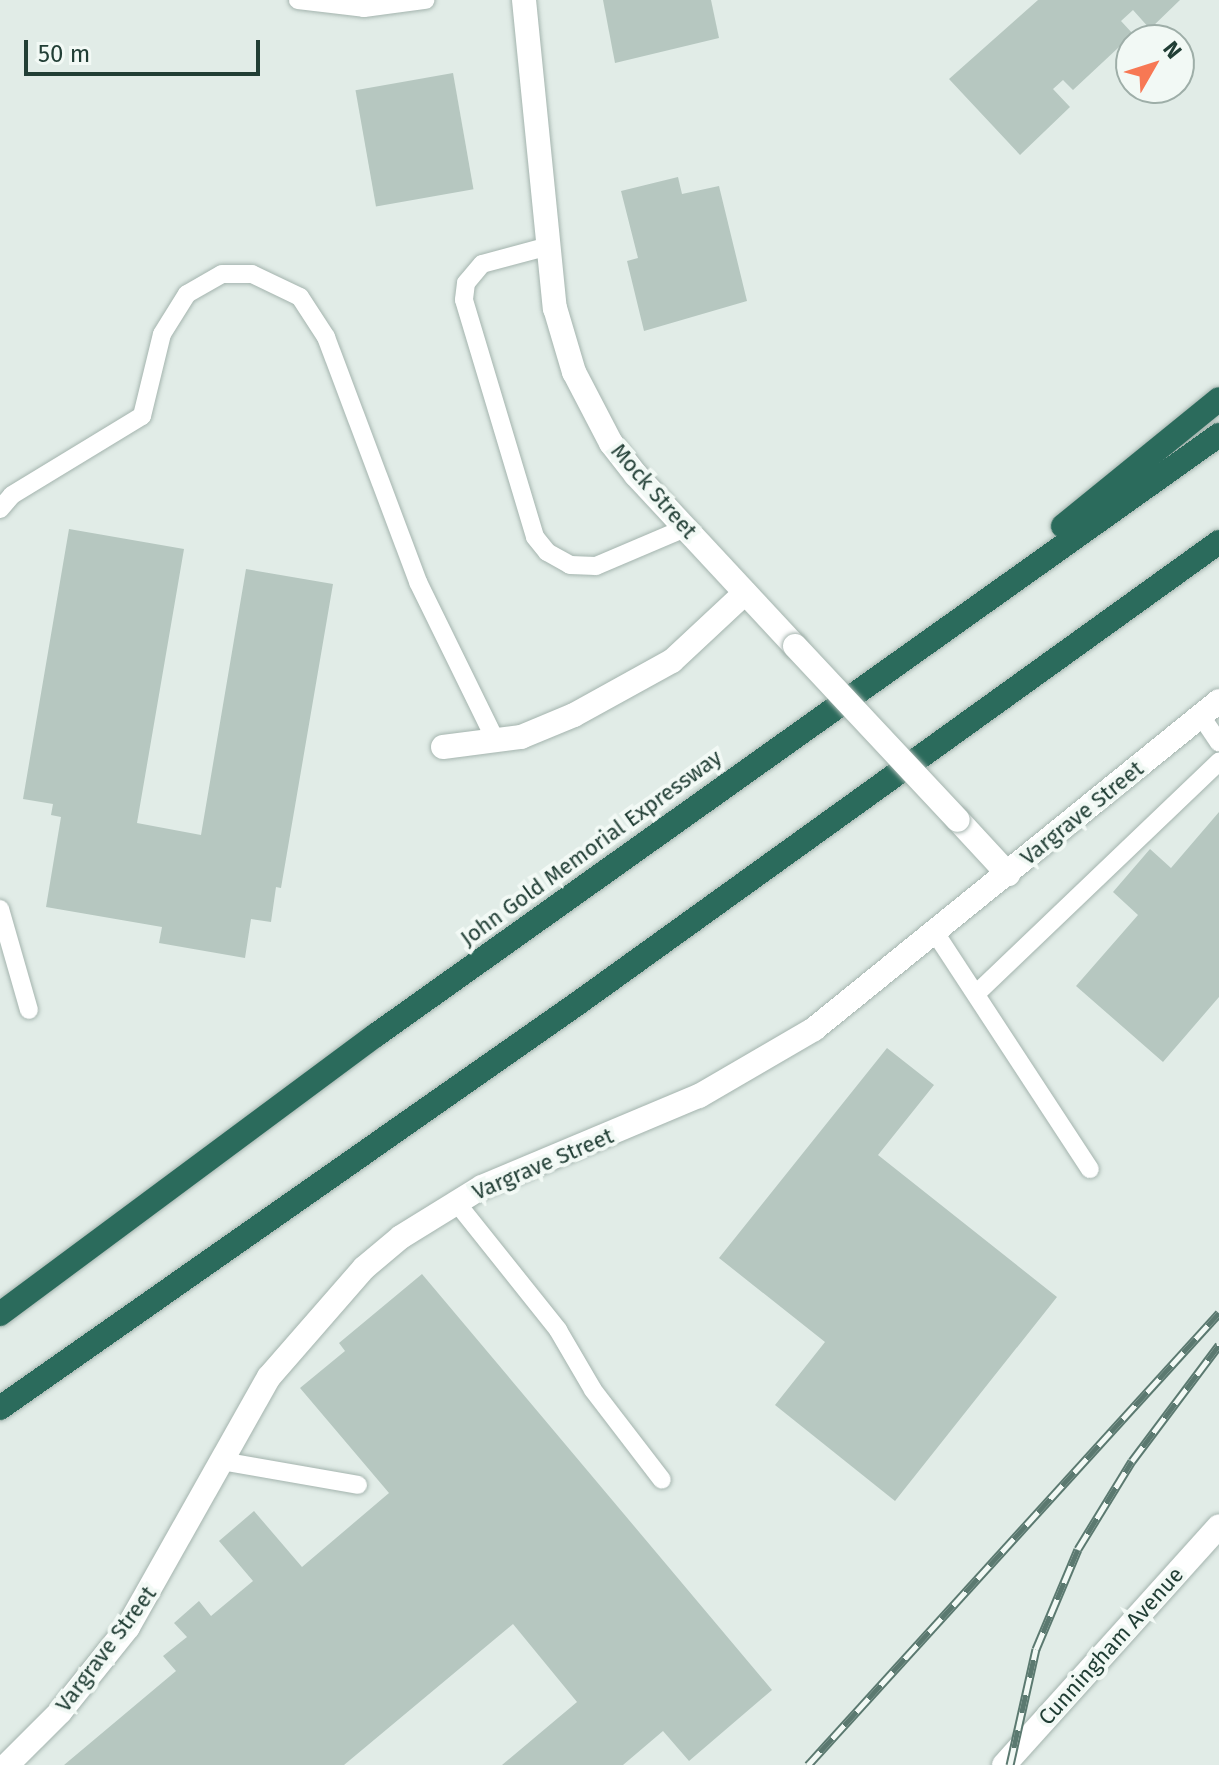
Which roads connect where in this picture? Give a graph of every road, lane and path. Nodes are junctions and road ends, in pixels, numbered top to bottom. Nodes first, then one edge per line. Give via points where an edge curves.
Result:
1 (298, 0) edge
2 (425, 0) edge
3 (524, 0) edge
4 (549, 246) junction
5 (1219, 399) edge
6 (1219, 435) edge
7 (0, 509) edge
8 (685, 528) junction
9 (1219, 542) edge
10 (745, 593) junction
11 (908, 652) junction
12 (1210, 708) edge
13 (496, 741) junction
14 (1219, 743) edge
15 (443, 747) dead end
16 (1219, 762) edge
17 (1008, 874) junction
18 (0, 909) edge
19 (936, 934) junction
20 (977, 993) junction
21 (29, 1010) dead end
22 (1090, 1169) dead end
23 (456, 1202) junction
24 (0, 1314) edge
25 (0, 1408) edge
26 (221, 1461) junction
27 (662, 1480) dead end
28 (358, 1485) dead end
29 (1219, 1526) edge
30 (7, 1765) edge
31 (1004, 1765) edge

1 - 2 lane via 364,8
3 - 4 street, Mock Street
4 - 8 street, Mock Street via 558,319 591,408 636,475
4 - 8 lane via 482,264 466,283 464,300 535,537 547,552 570,565 596,566
5 - 11 highway
6 - 11 highway, John Gold Memorial Expressway
7 - 13 lane via 12,495 142,416 162,334 187,294 222,274 252,274 300,297 326,337 418,582
8 - 10 street, Mock Street
9 - 25 highway via 581,1001
10 - 13 street via 652,674 550,727
10 - 17 street, Mock Street, bridge
11 - 24 highway, John Gold Memorial Expressway
12 - 14 lane
12 - 17 street, Vargrave Street
13 - 15 street
16 - 20 lane
17 - 19 street, Vargrave Street
18 - 21 lane
19 - 20 lane
19 - 23 street, Vargrave Street via 814,1029 699,1096
20 - 22 lane
23 - 26 street, Vargrave Street via 401,1237 330,1301 269,1377
23 - 27 lane via 558,1330 593,1390
26 - 28 lane
26 - 30 street, Vargrave Street via 128,1627 60,1712
29 - 31 street, Cunningham Avenue

